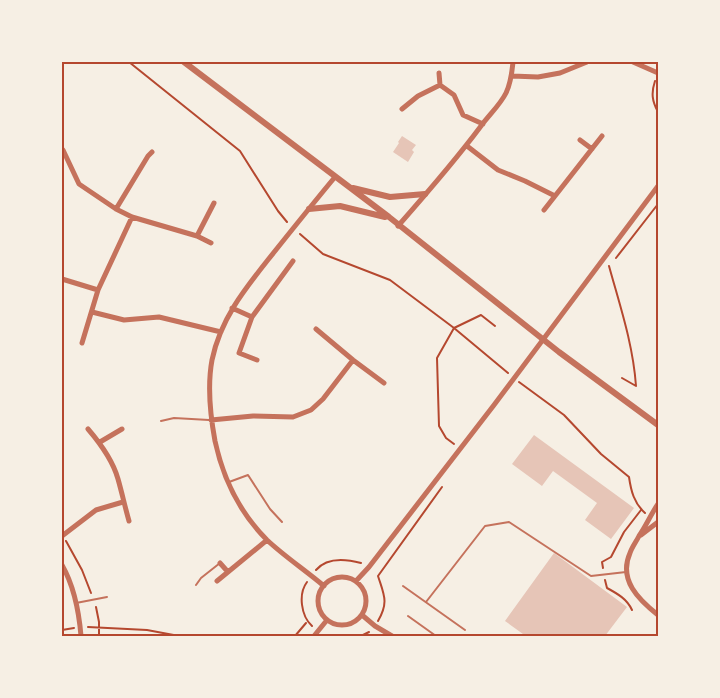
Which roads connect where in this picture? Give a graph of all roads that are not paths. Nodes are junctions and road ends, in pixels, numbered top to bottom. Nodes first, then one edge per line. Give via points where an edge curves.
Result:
1 (184, 62) edge
2 (513, 62) edge
3 (587, 62) edge
4 (633, 62) edge
5 (658, 73) edge
6 (439, 74) dead end
7 (512, 76) junction
8 (440, 85) junction
9 (402, 109) dead end
10 (483, 124) junction
11 (602, 136) dead end
12 (580, 140) dead end
13 (467, 146) junction
14 (592, 149) junction
15 (62, 150) edge
16 (152, 152) dead end
17 (335, 177) junction
18 (658, 186) edge
19 (349, 187) junction
20 (425, 194) junction
21 (555, 196) junction
22 (214, 203) dead end
23 (116, 209) junction
24 (309, 209) junction
25 (544, 210) dead end
26 (132, 217) junction
27 (389, 217) junction
28 (399, 226) junction
29 (197, 236) junction
30 (211, 243) dead end
31 (293, 261) dead end
32 (62, 279) edge
33 (98, 291) junction
34 (232, 308) junction
35 (92, 312) junction
36 (252, 317) junction
37 (316, 329) dead end
38 (221, 332) junction
39 (82, 343) dead end
40 (256, 360) dead end
41 (353, 360) junction
42 (384, 383) dead end
43 (212, 420) junction
44 (161, 421) dead end
45 (658, 425) edge
46 (88, 429) dead end
47 (122, 429) dead end
48 (100, 442) junction
49 (228, 483) junction
50 (123, 502) junction
51 (658, 504) edge
52 (129, 521) dead end
53 (282, 522) dead end
54 (658, 522) edge
55 (62, 536) edge
56 (640, 536) junction
57 (267, 540) junction
58 (220, 563) joint
59 (62, 565) edge
60 (228, 572) junction
61 (626, 572) junction
62 (217, 581) dead end
63 (356, 581) junction
64 (196, 585) dead end
65 (324, 586) junction
66 (403, 586) dead end
67 (107, 597) dead end
68 (426, 602) junction
69 (76, 603) junction
70 (362, 615) junction
71 (658, 615) edge
72 (408, 616) dead end
73 (327, 620) junction
74 (465, 630) dead end
75 (81, 636) edge
76 (314, 636) edge
77 (392, 636) edge
78 (436, 636) edge

1 - 17 street
2 - 7 street
3 - 7 street via 560,73
4 - 5 street
6 - 8 street
7 - 10 street via 507,92
8 - 9 street
8 - 10 street via 454,95 463,115
10 - 13 street
11 - 14 street
12 - 14 street
13 - 20 street
13 - 21 street via 498,170
14 - 21 street
15 - 23 street via 79,184
16 - 23 street
17 - 19 street
17 - 24 street
18 - 63 street
19 - 20 street via 390,197
19 - 27 street
20 - 28 street
21 - 25 street
22 - 29 street
23 - 26 street
24 - 27 street via 340,206
24 - 34 street
26 - 29 street
26 - 33 street
27 - 28 street
28 - 45 street
29 - 30 street
31 - 36 street
32 - 33 street
33 - 35 street
34 - 36 street
34 - 38 street
35 - 38 street via 124,320 159,317
35 - 39 street
36 - 40 street via 239,353
37 - 41 street
38 - 43 street via 209,387
41 - 42 street
41 - 43 street via 311,410 293,417
43 - 44 lane via 174,417
43 - 49 street
46 - 48 street
47 - 48 street
48 - 50 street via 117,476
49 - 53 lane via 248,475
49 - 57 street
50 - 52 street
50 - 55 street via 96,510
51 - 56 street
54 - 56 street
56 - 61 street via 630,551
57 - 60 street
57 - 65 street
58 - 60 street
58 - 64 lane
59 - 69 street
60 - 62 street
61 - 68 lane via 591,576 509,522 485,526
61 - 71 street via 635,595
63 - 65 street via 342,577
63 - 70 street via 366,597
65 - 73 street via 318,600
66 - 68 lane
67 - 69 lane
68 - 74 lane
69 - 75 street
70 - 73 street via 349,624
70 - 77 street
72 - 78 lane
73 - 76 street

